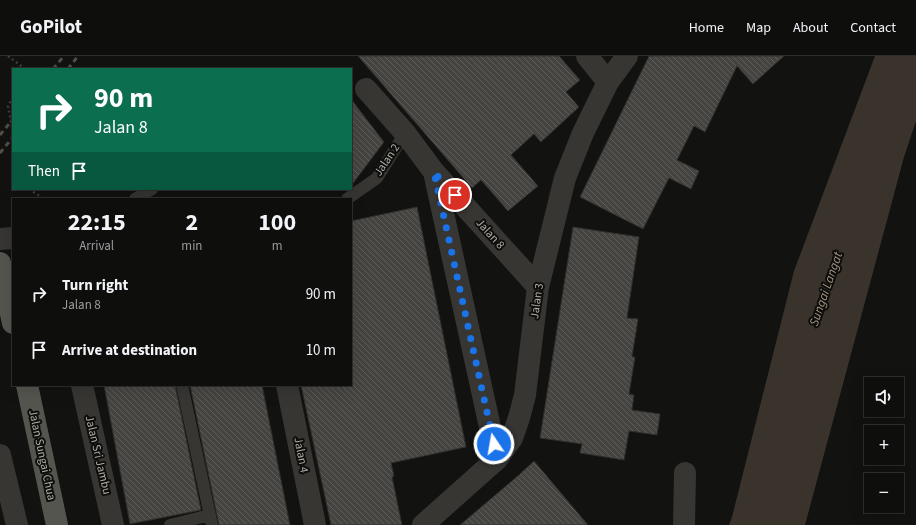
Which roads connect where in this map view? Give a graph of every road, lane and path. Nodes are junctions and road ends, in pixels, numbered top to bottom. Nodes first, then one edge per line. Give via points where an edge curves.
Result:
1 (8, 56) edge
2 (587, 56) edge
3 (627, 56) edge
4 (24, 68) edge
5 (608, 82) junction
6 (366, 89) dead end
7 (12, 99) edge
8 (12, 127) edge
9 (405, 133) junction
10 (434, 172) junction
11 (30, 190) edge
12 (150, 190) edge
13 (42, 198) edge
14 (137, 198) edge
15 (348, 198) edge
16 (12, 238) edge
17 (0, 239) edge
18 (0, 263) edge
19 (538, 287) junction
20 (12, 318) edge
21 (26, 386) edge
22 (82, 386) edge
23 (182, 386) edge
24 (287, 386) edge
25 (0, 455) edge
26 (497, 458) junction
27 (685, 473) dead end
28 (211, 520) edge
29 (17, 525) edge
30 (57, 525) edge
31 (114, 525) edge
32 (170, 525) edge
33 (315, 525) edge
34 (423, 525) edge
35 (684, 525) edge

1 - 4 path
2 - 5 street
3 - 5 street, Jalan 3
5 - 19 street, Jalan 3 via 565,178
6 - 9 street, Jalan 8
7 - 8 path via 8,106
9 - 10 street, Jalan 8
9 - 15 lane, Jalan 2 via 377,178
10 - 19 street, Jalan 8
10 - 26 street
11 - 13 path
12 - 14 lane
16 - 17 street
18 - 20 main road
19 - 26 street, Jalan 3 via 525,395 512,438
21 - 30 main road, Jalan Sungai Chua
22 - 31 street, Jalan Sri Jambu
23 - 28 lane
24 - 33 street, Jalan 4
25 - 29 street
26 - 34 street, Jalan 3
27 - 35 street
28 - 32 lane

